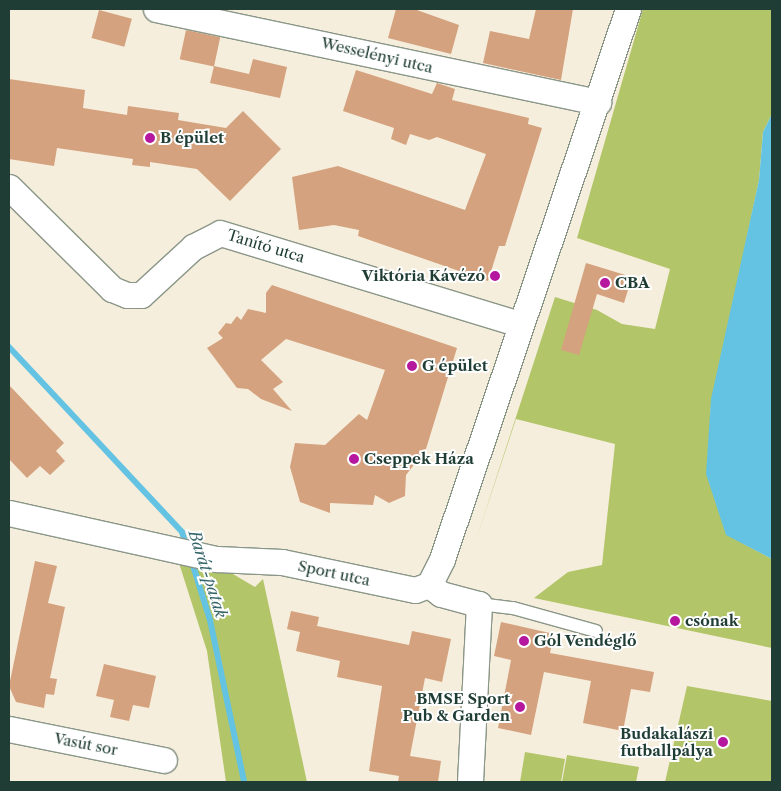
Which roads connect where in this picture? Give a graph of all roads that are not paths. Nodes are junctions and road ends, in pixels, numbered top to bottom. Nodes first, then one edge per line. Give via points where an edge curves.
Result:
1 (156, 9) edge
2 (628, 9) edge
3 (598, 102) junction
4 (9, 187) edge
5 (519, 324) junction
6 (9, 513) edge
7 (429, 585) junction
8 (479, 604) junction
9 (596, 632) dead end
10 (9, 729) edge
11 (164, 760) dead end
12 (470, 782) edge

1 - 3 street, Wesselényi utca
2 - 3 street
3 - 5 street
4 - 5 street, Tanító utca via 112,289 127,295 142,295 193,247 220,233
5 - 7 street via 442,559
6 - 7 street, Sport utca via 217,559 282,562 415,590
7 - 8 street via 441,594
8 - 9 lane via 513,608
8 - 12 street
10 - 11 street, Vasút sor

